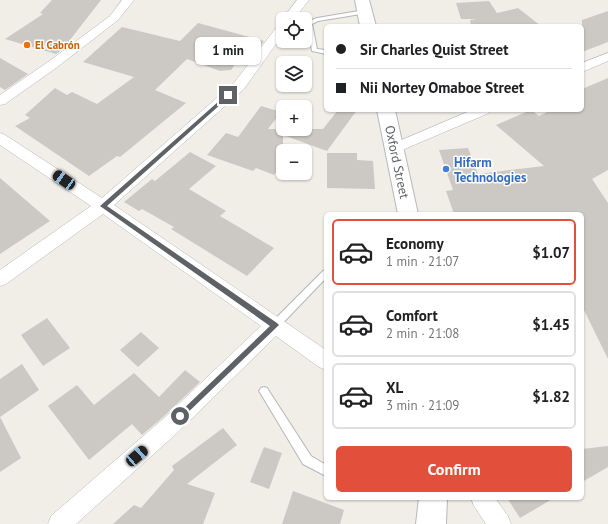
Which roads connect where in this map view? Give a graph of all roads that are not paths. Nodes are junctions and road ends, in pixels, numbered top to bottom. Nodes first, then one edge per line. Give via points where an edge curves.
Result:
1 (128, 0) edge
2 (303, 0) edge
3 (294, 12) edge
4 (365, 13) edge
5 (276, 36) edge
6 (324, 52) edge
7 (608, 57) edge
8 (584, 67) edge
9 (0, 101) edge
10 (386, 112) edge
11 (479, 112) edge
12 (0, 138) edge
13 (395, 148) junction
14 (103, 206) junction
15 (408, 212) edge
16 (324, 275) edge
17 (0, 279) edge
18 (275, 325) junction
19 (324, 360) edge
20 (264, 391) dead end
21 (324, 470) edge
22 (434, 500) edge
23 (483, 500) edge
24 (59, 524) edge
25 (431, 524) edge
26 (500, 524) edge

1 - 9 street via 114,18
2 - 3 street
4 - 6 lane via 309,23 314,50
5 - 14 street via 239,86
7 - 8 street
10 - 13 main road, Oxford Street
11 - 13 street
12 - 14 street
13 - 15 main road, Oxford Street
14 - 17 street
14 - 18 street
16 - 18 lane
18 - 19 street
18 - 24 street via 170,426
20 - 21 lane via 307,460
22 - 25 main road
23 - 26 street

